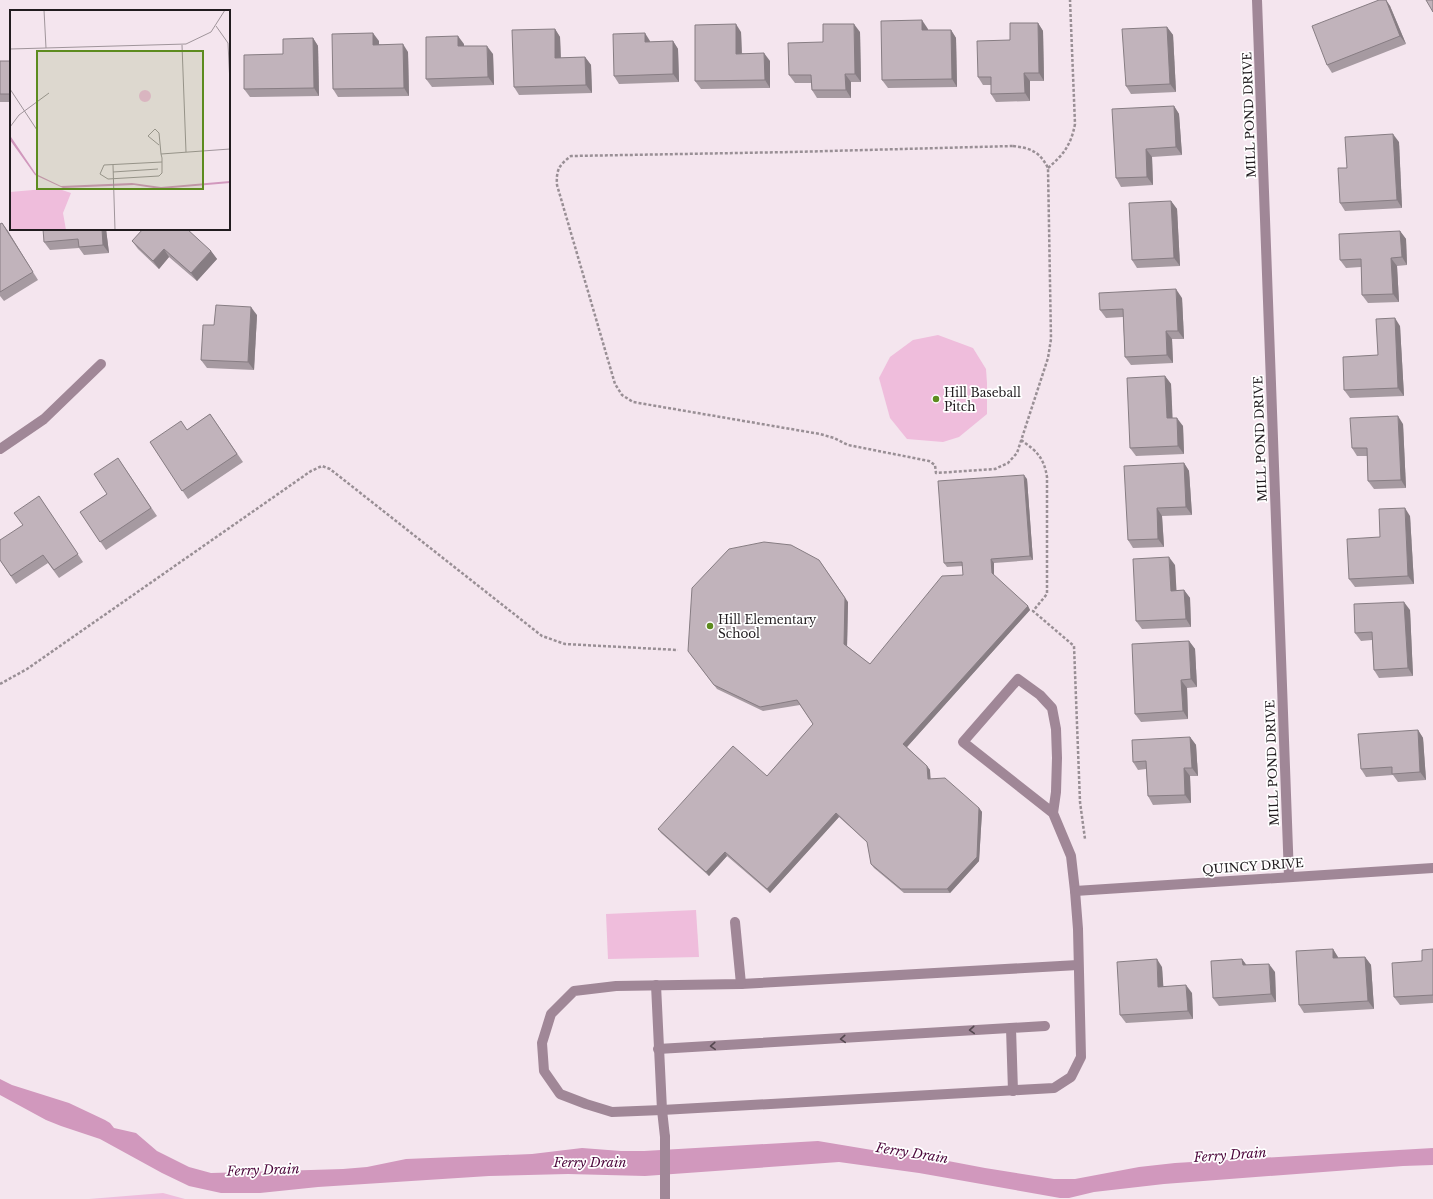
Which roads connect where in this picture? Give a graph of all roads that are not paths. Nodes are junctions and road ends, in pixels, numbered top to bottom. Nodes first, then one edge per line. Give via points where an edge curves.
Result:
1 (1257, 0) edge
2 (101, 364) dead end
3 (0, 449) edge
4 (1053, 813) junction
5 (1433, 868) edge
6 (1289, 877) junction
7 (1075, 890) junction
8 (735, 922) dead end
9 (1078, 965) junction
10 (741, 984) junction
11 (656, 985) junction
12 (1045, 1026) dead end
13 (1011, 1028) junction
14 (658, 1049) junction
15 (1014, 1091) junction
16 (662, 1110) junction
17 (665, 1199) edge

1 - 6 street, MILL POND DRIVE
2 - 3 street via 44,419
4 - 4 street via 1057,758 1052,708 1040,695 1018,679 963,742
4 - 7 street via 1071,856
5 - 6 street, QUINCY DRIVE
6 - 7 street, QUINCY DRIVE
7 - 9 street
8 - 10 street
9 - 10 street
9 - 15 street via 1081,1057 1071,1077 1054,1088
10 - 11 street
11 - 14 street
11 - 16 street via 574,991 551,1014 542,1043 544,1071 560,1094 612,1112
12 - 13 street
13 -> 14 street
13 - 15 street
14 - 16 street
15 - 16 street
16 - 17 street

